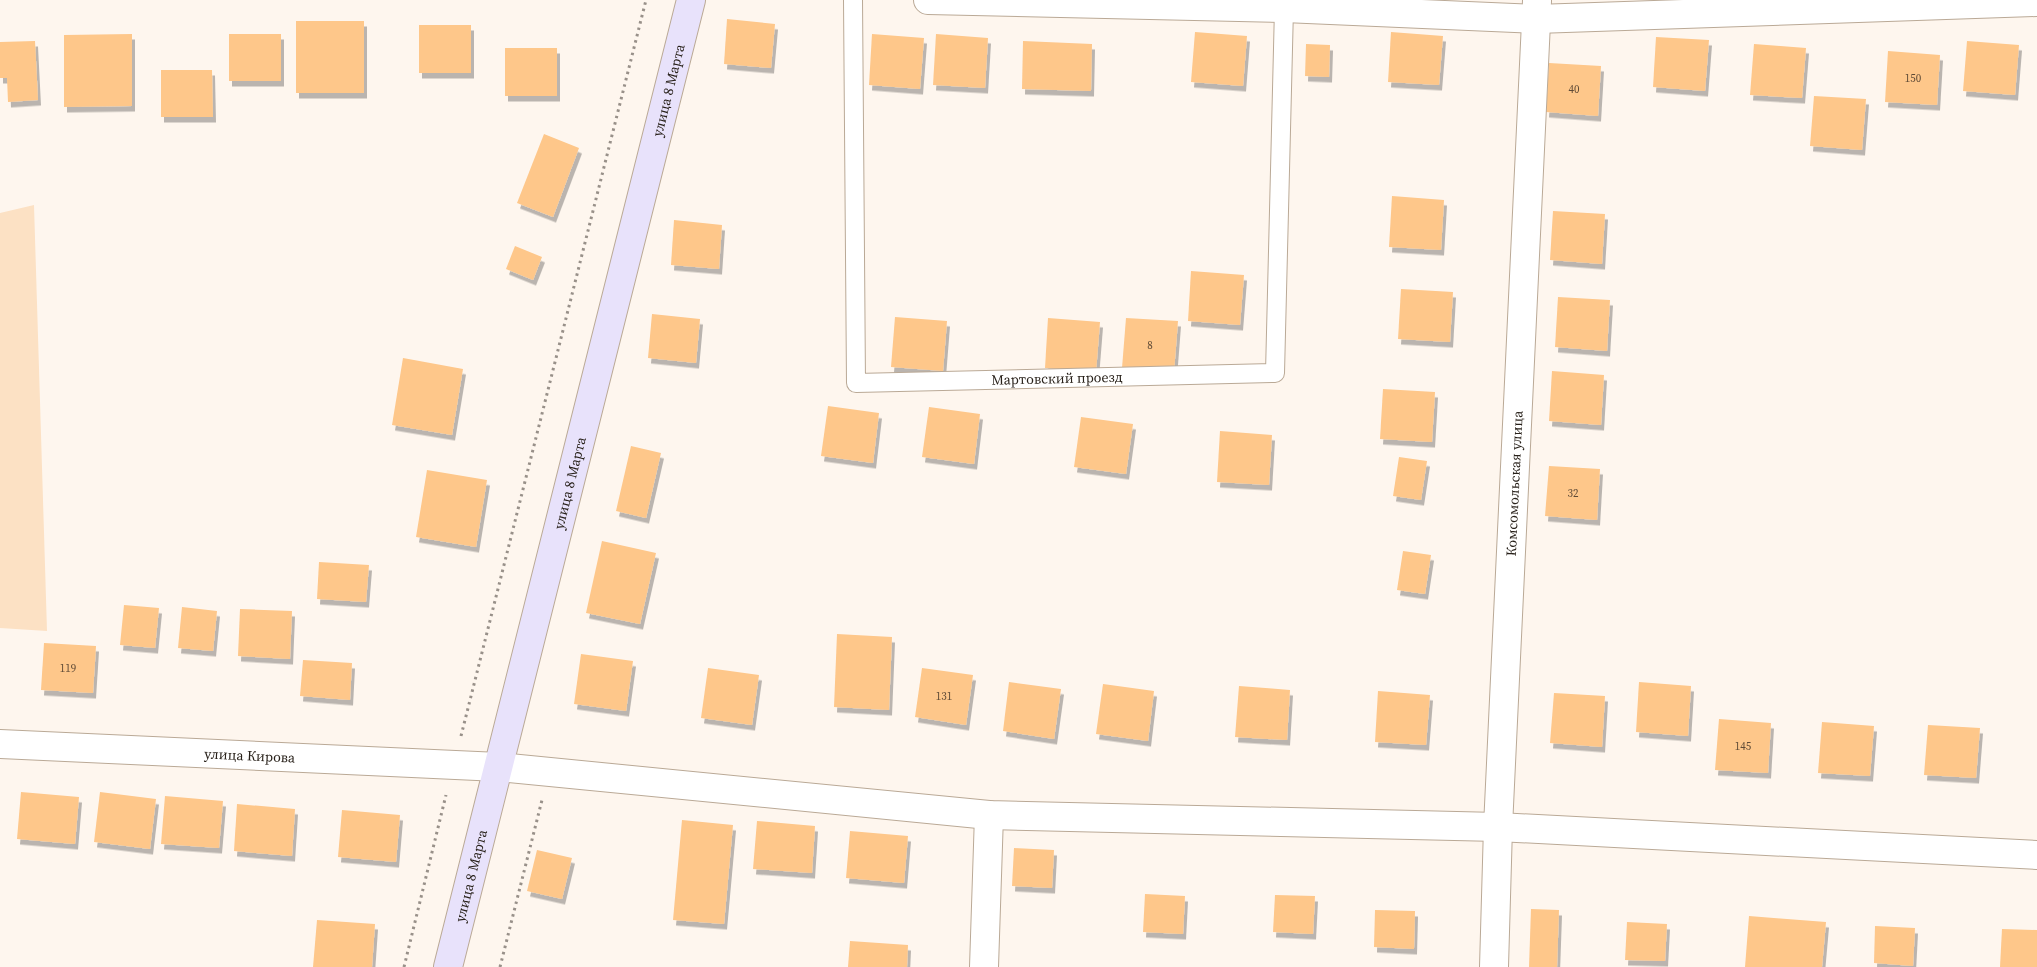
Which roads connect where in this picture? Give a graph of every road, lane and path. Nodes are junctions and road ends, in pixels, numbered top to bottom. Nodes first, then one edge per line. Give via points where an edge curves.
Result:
1 (646, 0) edge
2 (691, 0) edge
3 (853, 0) edge
4 (928, 0) edge
5 (2037, 2) edge
6 (1284, 8) junction
7 (1536, 9) edge
8 (0, 744) edge
9 (454, 764) junction
10 (499, 767) junction
11 (550, 771) junction
12 (989, 815) junction
13 (1498, 827) junction
14 (2037, 855) edge
15 (404, 967) edge
16 (448, 967) edge
17 (500, 967) edge
18 (984, 967) edge
19 (1494, 967) edge

1 - 9 path
2 - 10 main road, улица 8 Марта
3 - 6 lane, Мартовский проезд via 856,383 1275,373
4 - 6 street
5 - 7 street
6 - 7 street
7 - 13 street, Комсомольская улица
8 - 9 street, улица Кирова
9 - 10 street, улица Кирова
9 - 15 path
10 - 11 street, улица Кирова
10 - 16 main road, улица 8 Марта
11 - 12 street, улица Кирова
11 - 17 path
12 - 13 street, улица Кирова
12 - 18 street
13 - 14 street, улица Кирова
13 - 19 street, Комсомольская улица

